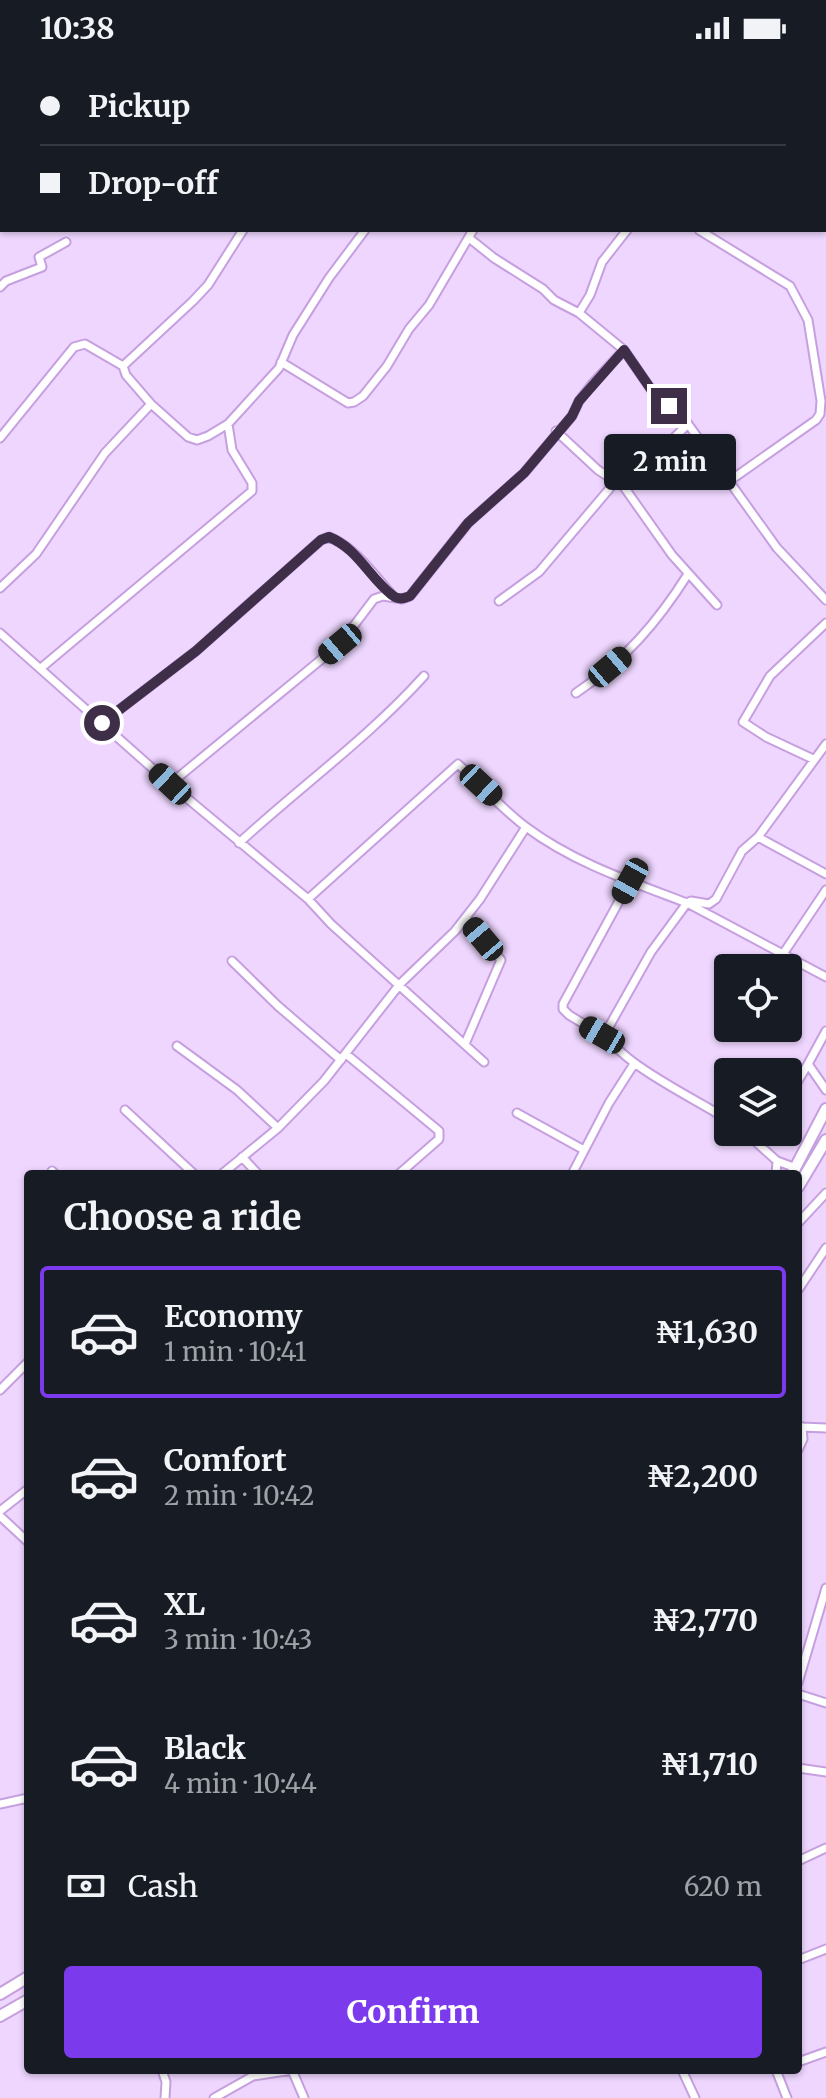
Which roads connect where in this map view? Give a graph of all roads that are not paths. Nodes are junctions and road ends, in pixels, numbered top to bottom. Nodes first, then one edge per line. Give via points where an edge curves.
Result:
1 (242, 232) edge
2 (364, 232) edge
3 (625, 232) edge
4 (702, 232) edge
5 (471, 234) edge
6 (66, 242) dead end
7 (2, 281) edge
8 (579, 313) junction
9 (624, 350) junction
10 (281, 362) junction
11 (123, 366) junction
12 (151, 404) junction
13 (228, 424) junction
14 (687, 425) junction
15 (556, 431) junction
16 (0, 438) edge
17 (616, 481) junction
18 (728, 482) junction
19 (624, 487) junction
20 (688, 574) junction
21 (0, 588) edge
22 (394, 597) junction
23 (826, 600) edge
24 (499, 601) dead end
25 (717, 605) dead end
26 (826, 623) edge
27 (0, 633) edge
28 (41, 668) junction
29 (424, 676) dead end
30 (576, 693) dead end
31 (102, 723) junction
32 (826, 744) edge
33 (813, 759) junction
34 (170, 784) junction
35 (526, 827) junction
36 (758, 837) junction
37 (239, 843) junction
38 (826, 874) edge
39 (630, 881) junction
40 (826, 890) edge
41 (308, 899) junction
42 (687, 903) junction
43 (466, 918) junction
44 (783, 954) joint
45 (232, 961) dead end
46 (802, 964) edge
47 (826, 977) edge
48 (400, 984) junction
49 (826, 1031) edge
50 (606, 1032) junction
51 (465, 1044) junction
52 (177, 1046) dead end
53 (344, 1057) junction
54 (484, 1062) dead end
55 (634, 1064) junction
56 (808, 1064) junction
57 (802, 1074) edge
58 (826, 1090) edge
59 (826, 1109) edge
60 (125, 1110) dead end
61 (714, 1112) edge
62 (517, 1113) dead end
63 (278, 1128) junction
64 (826, 1140) edge
65 (762, 1146) edge
66 (584, 1150) junction
67 (242, 1157) junction
68 (777, 1161) junction
69 (190, 1170) edge
70 (227, 1170) edge
71 (254, 1170) edge
72 (404, 1170) edge
73 (574, 1170) edge
74 (776, 1170) edge
75 (792, 1170) edge
76 (795, 1170) edge
77 (802, 1180) edge
78 (826, 1193) edge
79 (802, 1219) edge
80 (826, 1248) edge
81 (802, 1284) edge
82 (24, 1366) edge
83 (2, 1385) edge
84 (802, 1426) edge
85 (826, 1428) edge
86 (24, 1492) edge
87 (0, 1513) edge
88 (24, 1538) edge
89 (826, 1588) edge
90 (802, 1669) edge
91 (802, 1695) edge
92 (826, 1703) edge
93 (802, 1769) edge
94 (826, 1772) edge
95 (24, 1799) edge
96 (0, 1804) edge
97 (826, 1848) edge
98 (802, 1859) edge
99 (826, 1949) edge
100 (802, 1958) edge
101 (24, 1979) edge
102 (0, 1994) edge
103 (24, 2002) edge
104 (0, 2016) edge
105 (826, 2052) edge
106 (802, 2061) edge
107 (163, 2074) edge
108 (266, 2074) edge
109 (294, 2074) edge
110 (684, 2074) edge
111 (778, 2074) edge
112 (165, 2098) edge
113 (214, 2098) edge
114 (304, 2098) edge
115 (695, 2098) edge
116 (787, 2098) edge

1 - 11 street via 208,285
2 - 10 street via 329,278
3 - 8 street via 602,262
4 - 18 street via 790,286 808,320 821,401 816,420
5 - 8 street via 494,258
5 - 10 street via 429,305 358,400 343,401
6 - 7 street via 39,257 42,267
8 - 9 street
9 - 14 street via 657,398
9 - 15 street
10 - 13 street
11 - 12 street
11 - 16 street via 90,345 74,347
12 - 13 street via 194,439
12 - 21 street via 105,453 36,554
13 - 28 street via 232,450 252,491
14 - 18 street
14 - 19 street
15 - 17 street
15 - 22 street via 524,473 468,523 410,596
17 - 19 street
17 - 24 street via 539,572
18 - 23 street via 777,548
19 - 20 street
20 - 25 street
20 - 30 street via 657,622
22 - 31 street via 358,557 329,537 321,540 196,651
22 - 34 street via 374,599 340,644
26 - 33 street via 770,676 743,722
27 - 28 street
28 - 31 street
29 - 37 street via 382,721
31 - 34 street
32 - 33 street
33 - 36 street
34 - 37 street
35 - 39 street
35 - 41 street via 456,765
35 - 43 street
36 - 38 street
36 - 42 street via 742,851 713,903
37 - 41 street
39 - 42 street
39 - 50 street via 563,1004 569,1015 602,1035
40 - 44 street
41 - 48 street
42 - 44 street
42 - 50 street via 651,952
43 - 48 street
43 - 51 street via 501,960
45 - 53 street via 278,1006
46 - 47 street
48 - 51 street
48 - 53 street
49 - 56 street
50 - 55 street
51 - 54 street
52 - 63 street
53 - 63 street
53 - 72 street via 439,1131 439,1139
55 - 61 street
55 - 66 street
56 - 57 street
56 - 58 street
59 - 76 main road
60 - 69 street
62 - 66 street
63 - 67 street
64 - 77 main road
65 - 68 street
66 - 73 street
67 - 70 street
67 - 71 street
68 - 74 street
68 - 75 street
78 - 79 street
80 - 81 street
82 - 83 street
84 - 85 street
86 - 87 street
87 - 88 street
89 - 90 street
91 - 92 street
93 - 94 street
95 - 96 street
97 - 98 street
99 - 100 street
101 - 102 main road
103 - 104 main road
105 - 106 street
107 - 112 street
108 - 113 street
109 - 114 street
110 - 115 street
111 - 116 street

